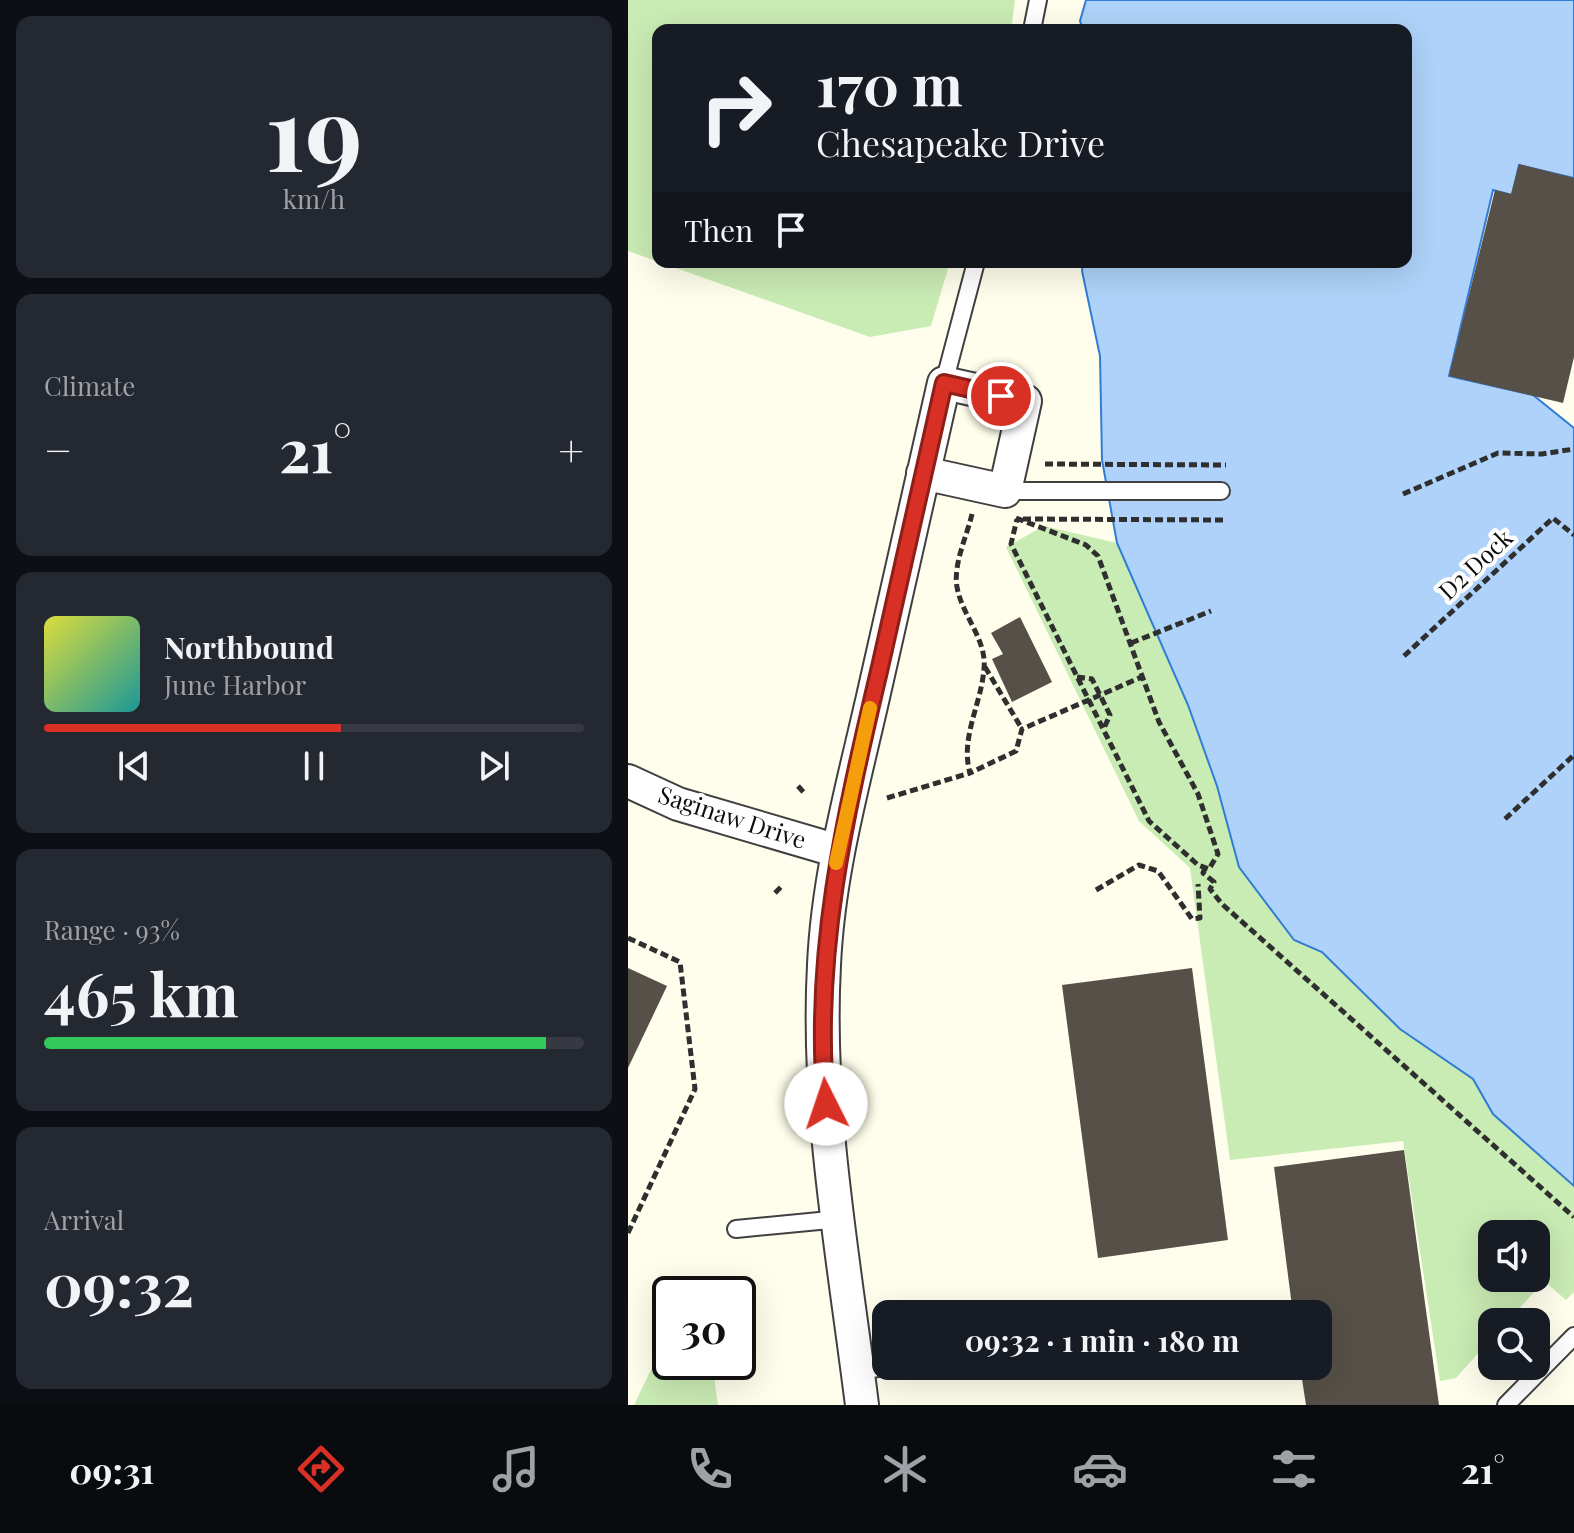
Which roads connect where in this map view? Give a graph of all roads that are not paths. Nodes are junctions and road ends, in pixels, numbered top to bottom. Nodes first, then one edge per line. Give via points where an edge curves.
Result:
1 (1038, 0) edge
2 (1033, 24) edge
3 (974, 268) edge
4 (944, 383) junction
5 (923, 473) junction
6 (1221, 491) dead end
7 (1011, 505) junction
8 (628, 781) edge
9 (838, 851) junction
10 (840, 1219) junction
11 (736, 1229) dead end
12 (1574, 1336) edge
13 (872, 1369) edge
14 (858, 1371) junction
15 (862, 1405) edge
16 (1506, 1405) edge

1 - 2 lane
3 - 4 lane
4 - 5 street
4 - 7 street via 1025,401
5 - 7 street
5 - 9 street
6 - 7 lane
8 - 9 street, Saginaw Drive via 678,804
9 - 10 street via 822,1022
10 - 11 lane
10 - 14 street
12 - 16 lane
13 - 14 lane
14 - 15 street

